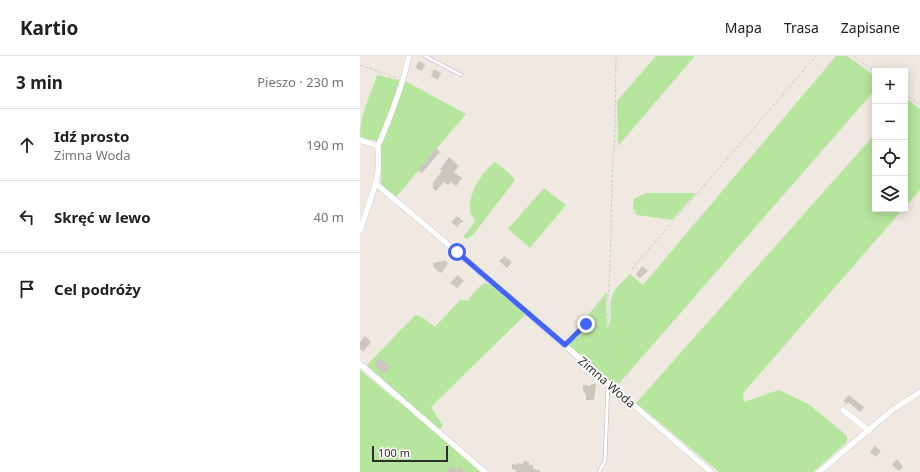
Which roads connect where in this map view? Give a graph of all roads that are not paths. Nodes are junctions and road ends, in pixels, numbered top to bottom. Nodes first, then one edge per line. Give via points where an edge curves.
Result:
1 (409, 56) edge
2 (425, 56) edge
3 (461, 75) dead end
4 (360, 140) edge
5 (378, 146) junction
6 (375, 183) junction
7 (360, 231) edge
8 (360, 364) edge
9 (608, 383) junction
10 (920, 392) edge
11 (843, 410) dead end
12 (869, 431) junction
13 (485, 472) edge
14 (599, 472) edge
15 (711, 472) edge
16 (819, 472) edge

1 - 5 street via 393,112
2 - 3 lane
4 - 5 street
5 - 6 street
6 - 7 street
6 - 9 street, Zimna Woda
8 - 13 street
9 - 14 lane via 605,461
9 - 15 street, Zimna Woda
10 - 12 street via 902,403
11 - 12 street
12 - 16 street

